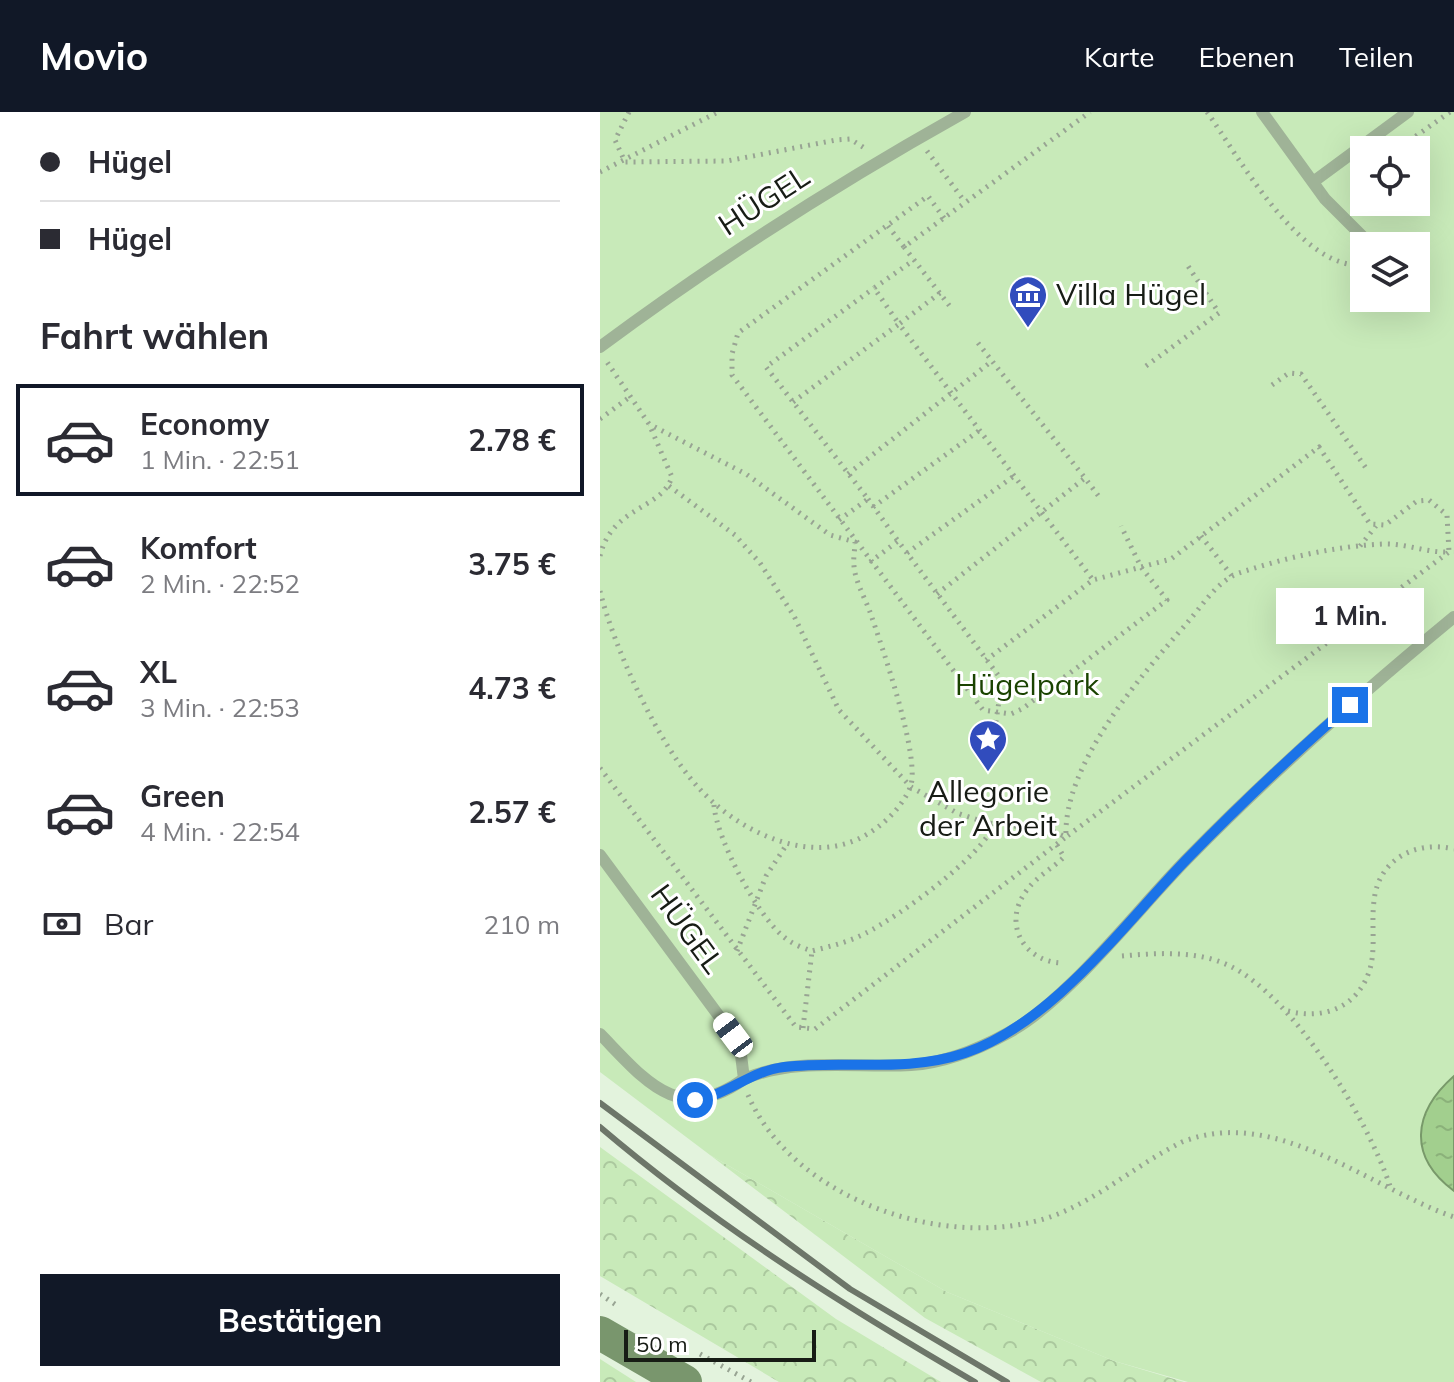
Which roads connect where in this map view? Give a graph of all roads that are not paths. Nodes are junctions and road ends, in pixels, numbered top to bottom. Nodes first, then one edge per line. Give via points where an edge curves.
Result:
1 (965, 112) edge
2 (1262, 112) edge
3 (1408, 112) edge
4 (1313, 182) junction
5 (1359, 232) edge
6 (600, 347) edge
7 (1454, 617) edge
8 (600, 855) edge
9 (600, 1034) edge
10 (744, 1079) junction
11 (600, 1333) edge
12 (685, 1382) edge

1 - 6 lane, HÜGEL via 743,245
2 - 4 lane
3 - 4 lane
4 - 5 lane
7 - 10 lane via 1257,789 1091,961 1011,1032 965,1053 915,1065 787,1067
8 - 10 lane, HÜGEL via 733,1035
9 - 10 lane via 645,1080 681,1099 709,1098
11 - 12 main road

